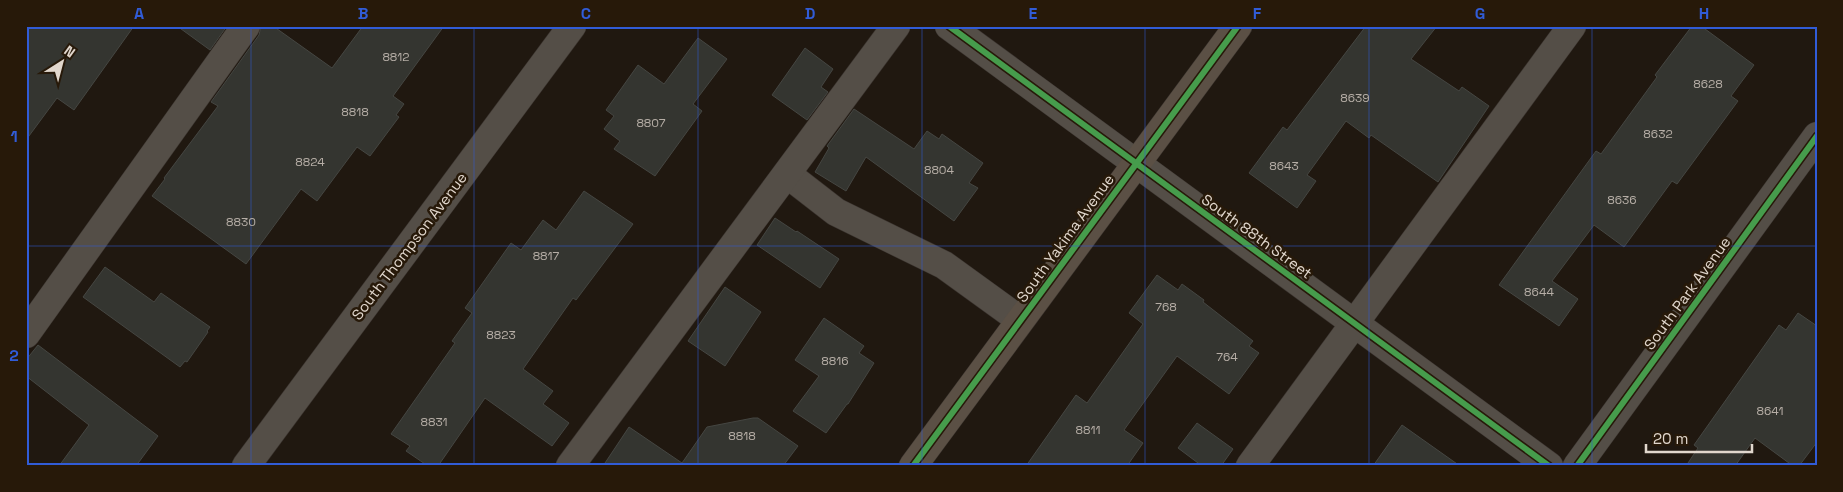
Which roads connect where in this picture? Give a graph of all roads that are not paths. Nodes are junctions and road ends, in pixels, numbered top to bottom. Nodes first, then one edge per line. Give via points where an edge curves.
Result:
1 (246, 26) edge
2 (572, 26) edge
3 (896, 26) edge
4 (950, 26) edge
5 (1238, 26) edge
6 (1572, 26) edge
7 (1817, 136) edge
8 (1136, 163) junction
9 (787, 174) junction
10 (1020, 320) junction
11 (1355, 324) junction
12 (26, 334) edge
13 (246, 466) edge
14 (570, 466) edge
15 (913, 466) edge
16 (1250, 466) edge
17 (1549, 466) edge
18 (1577, 466) edge

1 - 12 street
2 - 13 street, South Thompson Avenue
3 - 9 street
4 - 8 street, South 88th Street
5 - 8 main road, South Yakima Avenue
6 - 11 street
7 - 18 street, South Park Avenue
8 - 10 main road, South Yakima Avenue
8 - 11 street, South 88th Street
9 - 10 street via 836,212 944,265
9 - 14 street
10 - 15 main road, South Yakima Avenue
11 - 16 street
11 - 17 street, South 88th Street

